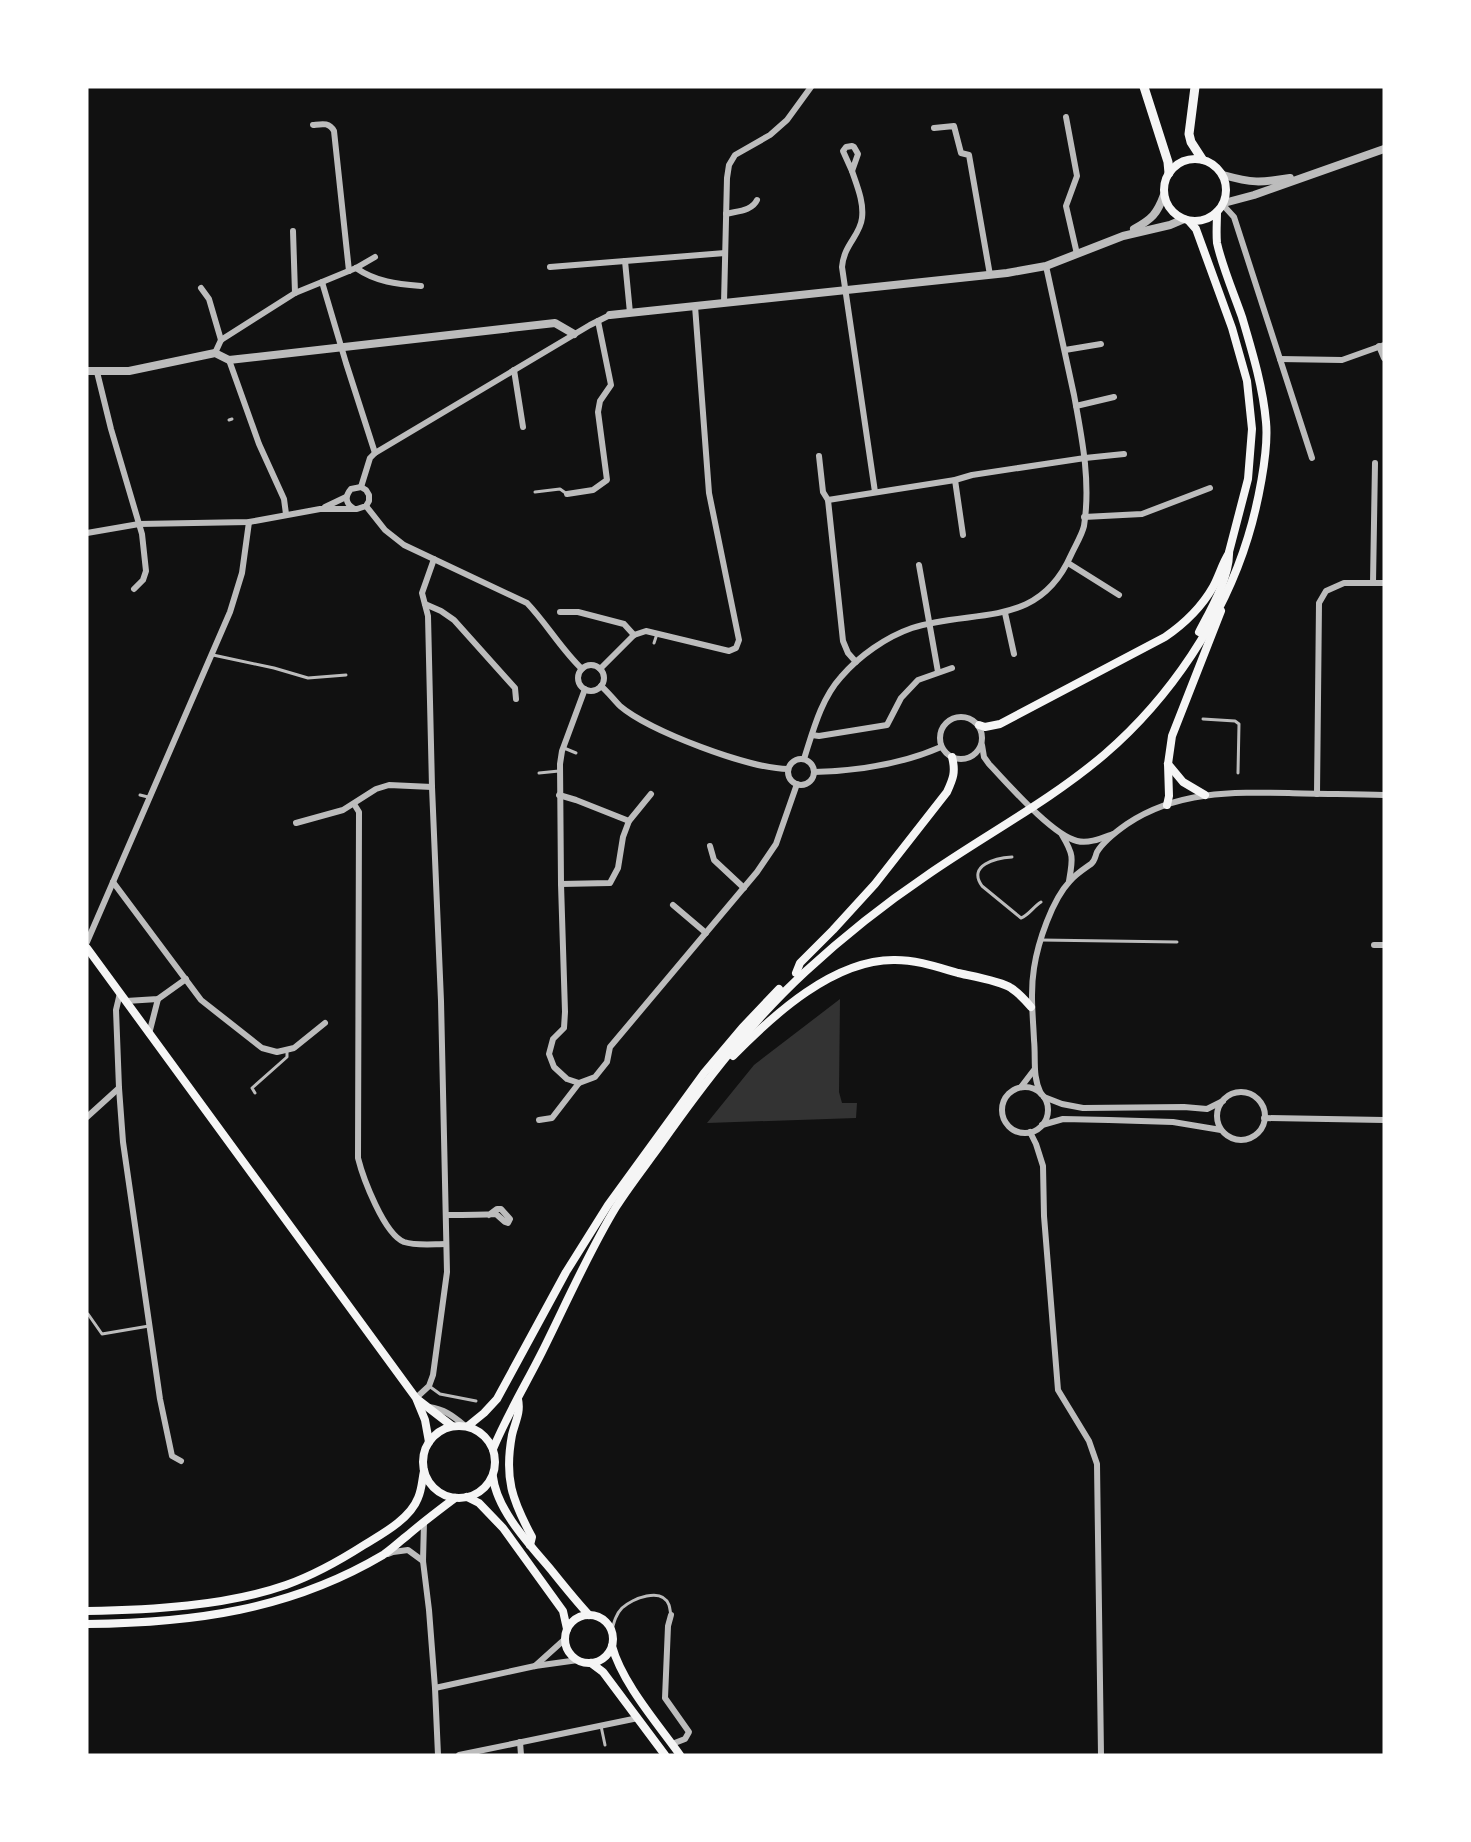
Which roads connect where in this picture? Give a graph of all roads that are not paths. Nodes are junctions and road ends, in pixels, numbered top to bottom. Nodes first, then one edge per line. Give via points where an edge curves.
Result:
1 (811, 87) edge
2 (1144, 87) edge
3 (1195, 87) edge
4 (1066, 117) dead end
5 (313, 125) dead end
6 (934, 128) dead end
7 (1384, 149) edge
8 (1202, 159) junction
9 (852, 171) dead end
10 (1169, 173) junction
11 (1309, 174) junction
12 (1223, 175) junction
13 (1164, 195) junction
14 (757, 200) dead end
15 (1222, 207) junction
16 (726, 214) junction
17 (1187, 220) junction
18 (292, 231) dead end
19 (1123, 236) junction
20 (725, 253) junction
21 (1077, 254) junction
22 (375, 257) dead end
23 (625, 261) junction
24 (1046, 266) junction
25 (550, 267) dead end
26 (356, 268) junction
27 (349, 271) junction
28 (990, 275) junction
29 (322, 282) junction
30 (421, 286) dead end
31 (201, 288) dead end
32 (845, 290) junction
33 (295, 293) junction
34 (724, 303) junction
35 (695, 306) junction
36 (630, 313) junction
37 (610, 315) joint
38 (598, 321) junction
39 (574, 334) junction
40 (221, 340) junction
41 (1101, 344) dead end
42 (1382, 345) edge
43 (341, 347) junction
44 (1065, 350) junction
45 (215, 353) junction
46 (1280, 358) junction
47 (1384, 358) edge
48 (229, 360) junction
49 (514, 370) junction
50 (87, 371) edge
51 (97, 372) junction
52 (1114, 397) dead end
53 (1076, 406) junction
54 (523, 427) dead end
55 (375, 453) junction
56 (1124, 454) dead end
57 (819, 456) dead end
58 (1085, 458) junction
59 (1312, 458) dead end
60 (1375, 464) dead end
61 (955, 480) junction
62 (361, 487) junction
63 (1210, 488) dead end
64 (535, 492) dead end
65 (875, 492) junction
66 (567, 494) joint
67 (346, 497) junction
68 (828, 500) junction
69 (366, 506) junction
70 (353, 508) junction
71 (320, 509) junction
72 (286, 514) junction
73 (1084, 517) junction
74 (249, 522) junction
75 (139, 524) junction
76 (87, 533) edge
77 (963, 535) dead end
78 (1229, 552) junction
79 (434, 559) junction
80 (1068, 563) junction
81 (919, 565) dead end
82 (1372, 583) junction
83 (1384, 583) edge
84 (134, 589) dead end
85 (1119, 595) dead end
86 (1226, 595) junction
87 (425, 604) junction
88 (560, 612) dead end
89 (1005, 613) junction
90 (929, 624) junction
91 (657, 634) junction
92 (634, 635) junction
93 (654, 643) dead end
94 (1014, 654) dead end
95 (211, 655) junction
96 (856, 662) junction
97 (952, 668) dead end
98 (582, 669) junction
99 (600, 669) junction
100 (938, 672) junction
101 (346, 675) dead end
102 (601, 686) junction
103 (585, 689) junction
104 (516, 699) dead end
105 (1203, 719) dead end
106 (979, 725) junction
107 (812, 735) junction
108 (982, 745) junction
109 (941, 747) junction
110 (564, 748) junction
111 (576, 753) dead end
112 (952, 758) junction
113 (969, 758) junction
114 (804, 759) junction
115 (989, 764) junction
116 (1168, 764) junction
117 (788, 769) junction
118 (559, 771) junction
119 (814, 772) junction
120 (539, 773) dead end
121 (1238, 773) dead end
122 (797, 784) junction
123 (432, 787) junction
124 (651, 794) dead end
125 (1317, 794) junction
126 (141, 795) dead end
127 (560, 795) junction
128 (1205, 795) junction
129 (1384, 795) edge
130 (150, 797) junction
131 (354, 804) junction
132 (1167, 805) junction
133 (629, 821) junction
134 (296, 822) dead end
135 (1117, 833) junction
136 (1062, 835) junction
137 (1079, 842) junction
138 (1088, 842) junction
139 (710, 846) dead end
140 (1072, 851) junction
141 (1096, 854) junction
142 (1012, 857) dead end
143 (1073, 860) junction
144 (1087, 866) junction
145 (113, 882) junction
146 (1069, 882) junction
147 (561, 884) junction
148 (744, 888) junction
149 (1041, 903) dead end
150 (673, 905) dead end
151 (706, 933) junction
152 (1040, 939) junction
153 (87, 942) edge
154 (1177, 942) dead end
155 (1374, 945) dead end
156 (1384, 945) edge
157 (87, 948) edge
158 (796, 972) junction
159 (186, 979) junction
160 (120, 993) junction
161 (158, 999) junction
162 (126, 1001) junction
163 (1031, 1007) junction
164 (326, 1023) dead end
165 (149, 1034) junction
166 (287, 1050) junction
167 (716, 1069) junction
168 (1034, 1070) junction
169 (579, 1083) junction
170 (1021, 1087) junction
171 (119, 1088) junction
172 (255, 1093) dead end
173 (1042, 1095) junction
174 (1223, 1101) junction
175 (87, 1117) edge
176 (1264, 1118) junction
177 (539, 1120) dead end
178 (1384, 1120) edge
179 (1042, 1125) junction
180 (1221, 1130) junction
181 (1030, 1132) junction
182 (446, 1215) junction
183 (489, 1215) dead end
184 (446, 1244) junction
185 (88, 1314) edge
186 (149, 1326) junction
187 (429, 1386) junction
188 (416, 1398) junction
189 (518, 1399) junction
190 (476, 1401) dead end
191 (429, 1407) junction
192 (452, 1426) junction
193 (466, 1426) junction
194 (429, 1442) junction
195 (493, 1449) junction
196 (181, 1461) dead end
197 (424, 1471) junction
198 (492, 1477) junction
199 (467, 1497) junction
200 (455, 1498) junction
201 (424, 1521) junction
202 (530, 1545) junction
203 (423, 1561) junction
204 (347, 1574) junction
205 (87, 1611) edge
206 (589, 1615) junction
207 (670, 1615) joint
208 (87, 1623) edge
209 (567, 1629) junction
210 (612, 1630) junction
211 (565, 1639) junction
212 (612, 1646) junction
213 (578, 1660) junction
214 (591, 1663) junction
215 (535, 1666) junction
216 (435, 1688) junction
217 (638, 1718) junction
218 (601, 1726) junction
219 (520, 1742) junction
220 (672, 1744) junction
221 (605, 1745) dead end
222 (438, 1755) edge
223 (459, 1755) edge
224 (521, 1755) edge
225 (665, 1755) edge
226 (680, 1755) edge
227 (1101, 1755) edge

1 - 16 street via 788,120 731,159
2 - 10 highway
3 - 8 highway via 1189,134
4 - 21 street via 1077,176 1065,206
5 - 27 street via 326,123 334,131
6 - 28 street via 954,126 961,153 969,155
7 - 11 street
8 - 10 main road via 1180,162
8 - 12 main road
9 - 32 street via 862,203 862,219 843,256
10 - 13 main road
11 - 12 street via 1266,182
11 - 15 street
12 - 15 main road via 1227,188
13 - 17 main road via 1171,210
13 - 19 street via 1151,220
14 - 16 street via 748,208
15 - 17 main road via 1209,218
15 - 46 street via 1234,217
15 - 86 main road via 1217,243 1257,372 1266,425 1262,475 1248,536
16 - 20 street
17 - 19 street
17 - 78 main road via 1197,229 1247,381 1252,429 1248,479
18 - 33 street
19 - 21 street
20 - 23 street
20 - 34 street
21 - 24 street
22 - 26 street
23 - 25 street
23 - 36 street
24 - 28 street
24 - 44 street
26 - 27 street
26 - 30 street via 391,284
27 - 29 street
28 - 32 street
29 - 33 street
29 - 43 street
31 - 40 street
32 - 34 street
32 - 65 street
33 - 40 street
34 - 35 street
35 - 36 street
35 - 91 street via 709,493 739,640 736,648 729,651
36 - 37 street
37 - 38 street
38 - 39 street
38 - 66 street via 611,385 598,412 608,480 593,490
39 - 43 street via 555,323
39 - 49 street
40 - 45 street
41 - 44 street
42 - 46 street via 1342,360
42 - 47 street
43 - 48 street
43 - 55 street
44 - 53 street
45 - 48 street
45 - 51 street via 129,371
46 - 59 street
48 - 72 street via 246,416 284,499
49 - 54 street
49 - 55 street
50 - 51 street
51 - 75 street
52 - 53 street
53 - 58 street
55 - 62 street
56 - 58 street
57 - 68 street via 823,492
58 - 61 street
58 - 73 street
60 - 82 street
61 - 65 street
61 - 77 street
62 - 67 street via 351,489
62 - 69 street via 369,495
63 - 73 street via 1142,514
64 - 66 lane via 560,489
65 - 68 street
67 - 70 street
67 - 71 street
68 - 96 street via 843,641
69 - 70 street
69 - 79 street via 385,530 404,545
70 - 71 street
71 - 72 street
72 - 74 street
73 - 80 street
74 - 75 street
74 - 95 street via 242,573
75 - 76 street
75 - 84 street via 146,571
78 - 106 main road via 1198,608 1165,637 1000,724
78 - 158 main road via 1226,572 1200,631 1151,702 1120,734 1088,762 902,886
79 - 87 street via 422,593
79 - 98 street via 527,603
80 - 85 street
80 - 89 street via 1042,596
81 - 90 street
82 - 83 street
82 - 125 street via 1344,583 1326,591 1319,603
86 - 116 main road via 1172,736
86 - 167 main road via 1189,658 1131,730 1071,781 867,918 782,995
87 - 104 street via 454,620 515,688
87 - 123 street via 429,619
88 - 92 street via 578,612 624,624
89 - 90 street
89 - 94 street
90 - 96 street via 887,639
90 - 100 street
91 - 92 street via 646,631
91 - 93 lane
92 - 99 street
95 - 101 lane via 308,678
95 - 130 street
96 - 107 street via 840,677 824,702
97 - 100 street
98 - 99 street via 593,665
98 - 103 street via 579,680
99 - 102 street via 604,675
100 - 107 street via 918,680 887,725
102 - 103 street
102 - 117 street via 621,706 656,728 742,761
103 - 110 street
105 - 121 lane via 1239,724
106 - 108 street
106 - 109 street via 963,716 952,718 942,728
107 - 114 street
108 - 113 street
108 - 115 street
109 - 112 street
109 - 119 street via 905,759
110 - 111 lane
110 - 118 street
112 - 113 street
112 - 158 main road via 955,776 947,792 875,884 800,963
113 - 115 street
114 - 117 street via 792,762
114 - 119 street
115 - 136 street
116 - 128 main road via 1183,782
116 - 132 main road
117 - 122 street via 789,777
118 - 120 lane
118 - 127 street
119 - 122 street via 808,782
122 - 148 street via 776,844
123 - 131 street via 389,785
123 - 182 street
124 - 133 street
125 - 128 street
125 - 129 street
126 - 130 lane
127 - 133 street
127 - 147 street
128 - 132 street
130 - 145 street via 126,843
131 - 134 street
131 - 184 street via 359,812 358,1158 364,1180 397,1238 407,1243
132 - 135 street via 1139,817
133 - 147 street via 610,883
135 - 138 street
135 - 141 street
136 - 137 street
136 - 140 street
137 - 138 street
137 - 140 street
138 - 141 street
139 - 148 street via 714,861
140 - 143 street
141 - 144 street
142 - 149 lane via 990,862 980,869 978,880 1022,918
143 - 144 street
143 - 146 street
144 - 146 street
145 - 153 street
145 - 159 street
146 - 152 street
147 - 169 street via 564,1028 553,1039 549,1054 554,1067 567,1079
148 - 151 street
150 - 151 street
151 - 169 street via 610,1047 607,1062 595,1077
152 - 154 lane
152 - 163 street
155 - 156 street
157 - 160 main road
158 - 193 main road via 704,1073 566,1272 497,1399
159 - 161 street
159 - 166 street via 201,1000 262,1048
160 - 162 main road
160 - 171 street via 116,1010
161 - 162 street
161 - 165 street
162 - 165 main road
163 - 167 main road via 1009,986 916,961 872,962 848,969 784,1009
163 - 168 street
164 - 166 street
165 - 188 main road
166 - 172 lane via 287,1057 252,1088
167 - 189 main road via 616,1207
168 - 170 street
168 - 173 street
169 - 177 street via 552,1118
170 - 173 street via 1035,1089
170 - 181 street via 1008,1094 1002,1114 1012,1129
171 - 175 street
171 - 186 street
173 - 174 street via 1083,1108 1207,1109
173 - 179 street via 1047,1102 1047,1114
174 - 176 street via 1234,1094 1252,1095 1262,1105
174 - 180 street via 1217,1115
176 - 178 street
176 - 180 street via 1258,1132 1245,1140 1231,1138
179 - 180 street via 1063,1119 1109,1120 1173,1122
179 - 181 street
181 - 227 street via 1042,1166 1058,1390 1089,1441 1097,1464
182 - 183 street
182 - 184 street
184 - 187 street via 447,1272
185 - 186 lane via 102,1334
186 - 196 street via 172,1456
187 - 188 street
187 - 190 lane via 440,1394
188 - 191 main road
188 - 194 main road
189 - 195 main road
189 - 202 main road via 520,1409 512,1435 509,1475 511,1491 532,1537
191 - 192 main road
191 - 193 street via 447,1412
192 - 193 main road
192 - 194 main road via 435,1434
193 - 195 main road via 488,1438
194 - 197 main road via 424,1451
195 - 198 main road via 496,1458
197 - 200 main road via 435,1489
197 - 205 main road via 417,1500 406,1515 342,1559 303,1578 237,1598
198 - 199 main road via 478,1493
198 - 202 main road via 508,1514
199 - 200 main road
199 - 209 main road via 479,1503 503,1528 564,1611
200 - 201 main road
201 - 203 street
201 - 204 main road via 385,1553
202 - 206 main road
203 - 204 street via 408,1550 393,1552
203 - 216 street
204 - 208 main road via 282,1600 236,1612 186,1619
206 - 209 main road via 576,1619
206 - 210 main road via 601,1618
207 - 210 lane via 666,1600 643,1596 623,1607
207 - 220 street via 665,1698 689,1732 685,1739
209 - 211 main road
210 - 212 main road
211 - 213 main road via 568,1652
211 - 215 street
212 - 214 main road via 604,1658
212 - 220 main road via 628,1681
213 - 214 main road
213 - 215 street
214 - 217 main road via 603,1672
215 - 216 street
216 - 222 street
217 - 218 street
217 - 225 main road
218 - 219 street
218 - 221 lane
219 - 223 street
219 - 224 street
220 - 226 main road

